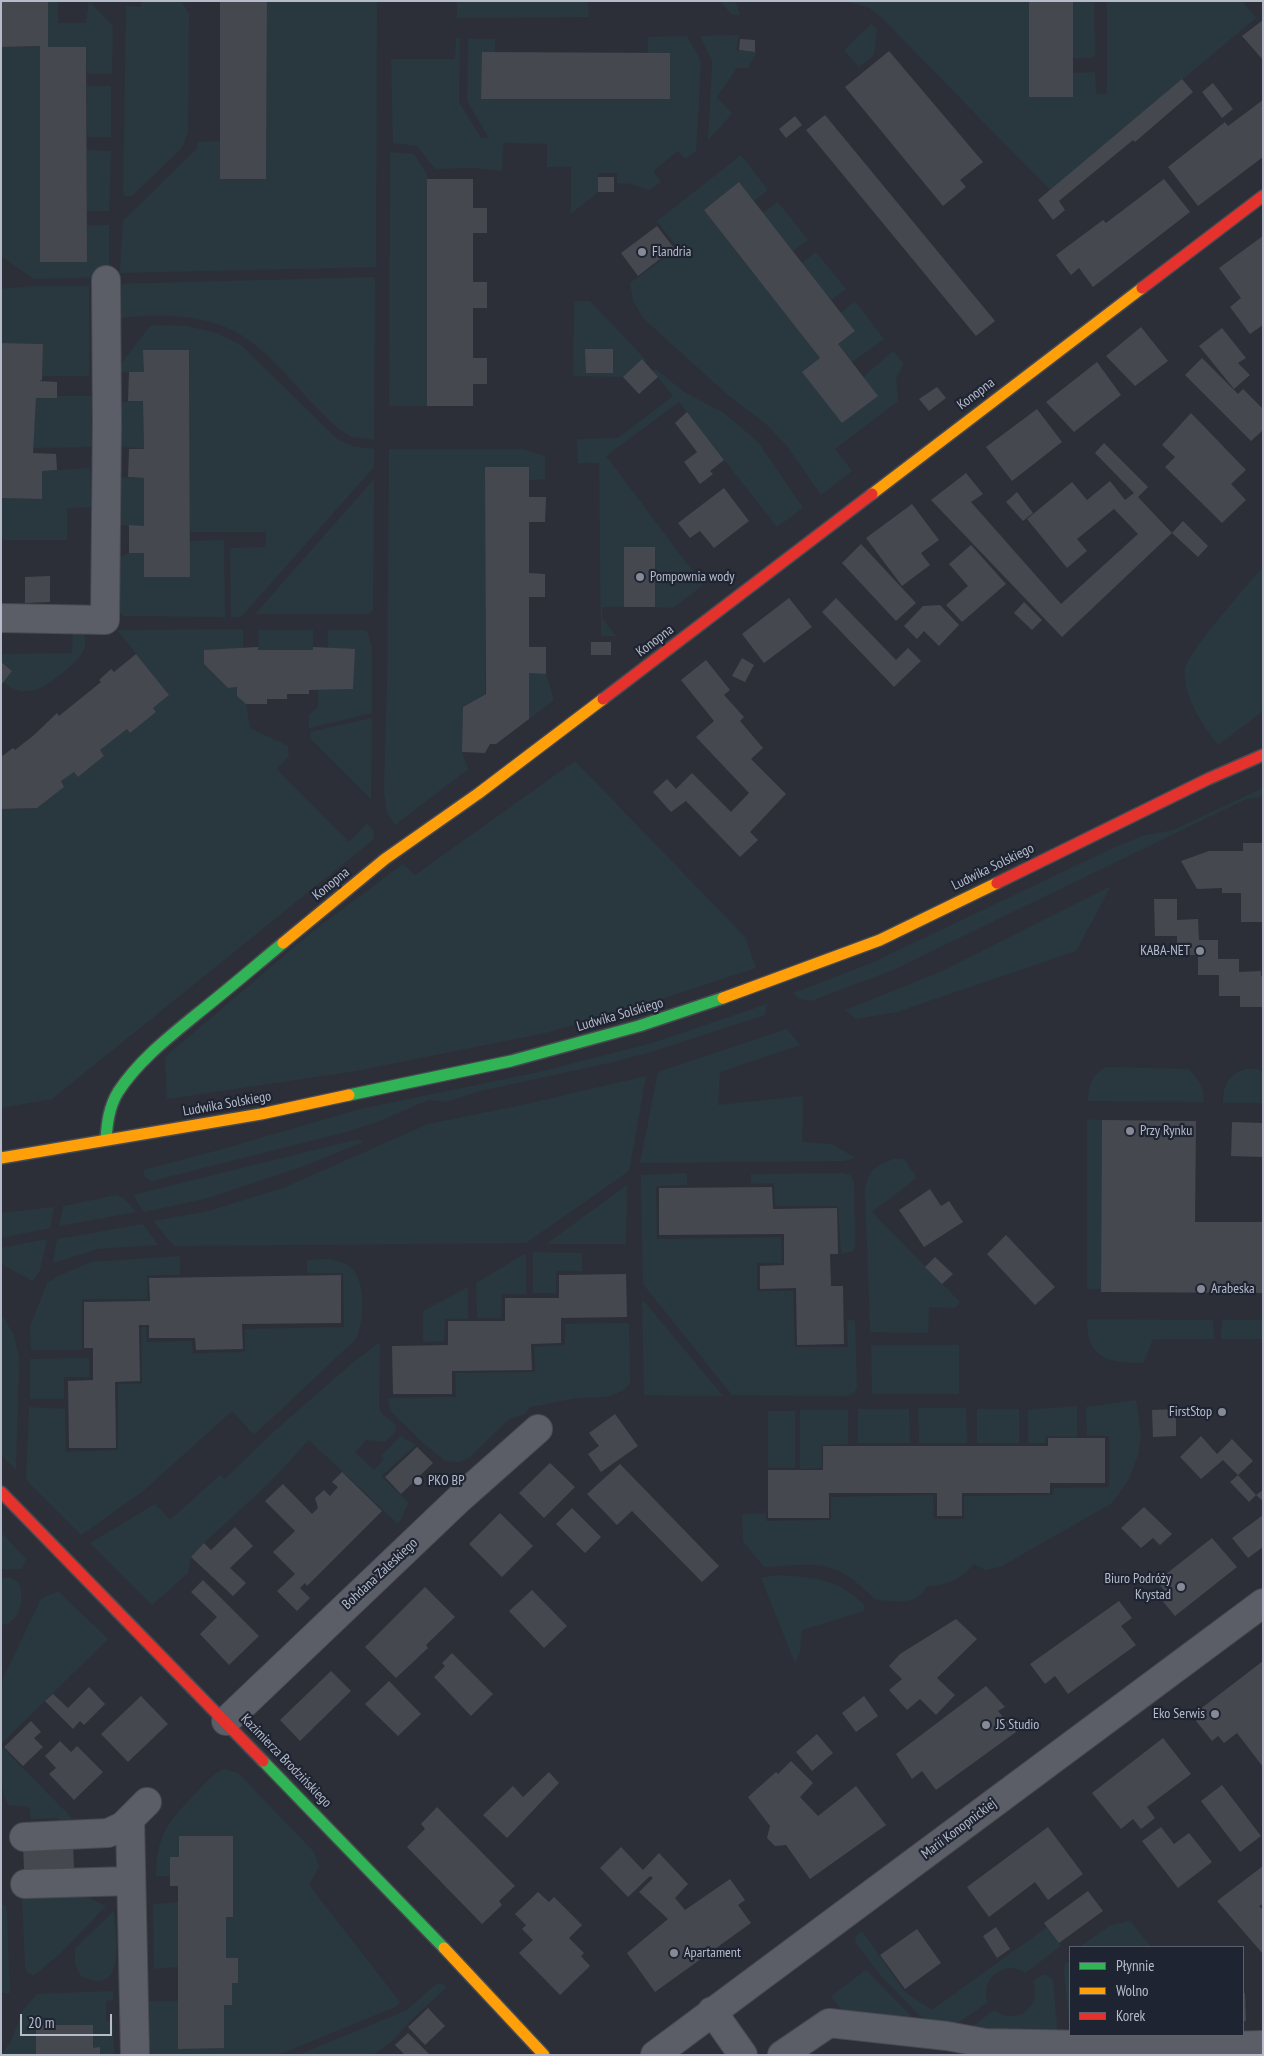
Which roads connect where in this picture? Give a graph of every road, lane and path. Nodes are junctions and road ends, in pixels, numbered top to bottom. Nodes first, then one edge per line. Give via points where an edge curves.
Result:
1 (1263, 196) edge
2 (106, 280) dead end
3 (1, 618) edge
4 (1242, 752) dead end
5 (1263, 755) edge
6 (1208, 779) junction
7 (106, 1140) junction
8 (1, 1158) edge
9 (538, 1429) dead end
10 (1, 1492) edge
11 (1263, 1603) edge
12 (226, 1721) junction
13 (24, 1837) dead end
14 (131, 1881) junction
15 (25, 1884) dead end
16 (712, 2011) junction
17 (1263, 2045) edge
18 (134, 2055) edge
19 (544, 2055) edge
20 (655, 2055) edge
21 (743, 2055) edge
22 (782, 2055) edge

1 - 7 street, Konopna via 567,727 385,859 142,1063 111,1105
2 - 3 street via 104,620
4 - 6 street, Ludwika Solskiego
5 - 6 street, Ludwika Solskiego
6 - 7 street, Ludwika Solskiego via 880,940 776,980 639,1026 472,1069 261,1114
7 - 8 street, Ludwika Solskiego
9 - 12 street, Bohdana Zaleskiego via 453,1505
10 - 12 street, Kazimierza Brodzińskiego
11 - 16 street, Marii Konopnickiej
12 - 19 street, Kazimierza Brodzińskiego via 474,1977
13 - 14 street via 108,1833 138,1810
14 - 15 street
14 - 18 street
16 - 20 street, Marii Konopnickiej
16 - 21 street
17 - 22 street via 1194,2048 985,2043 829,2023

